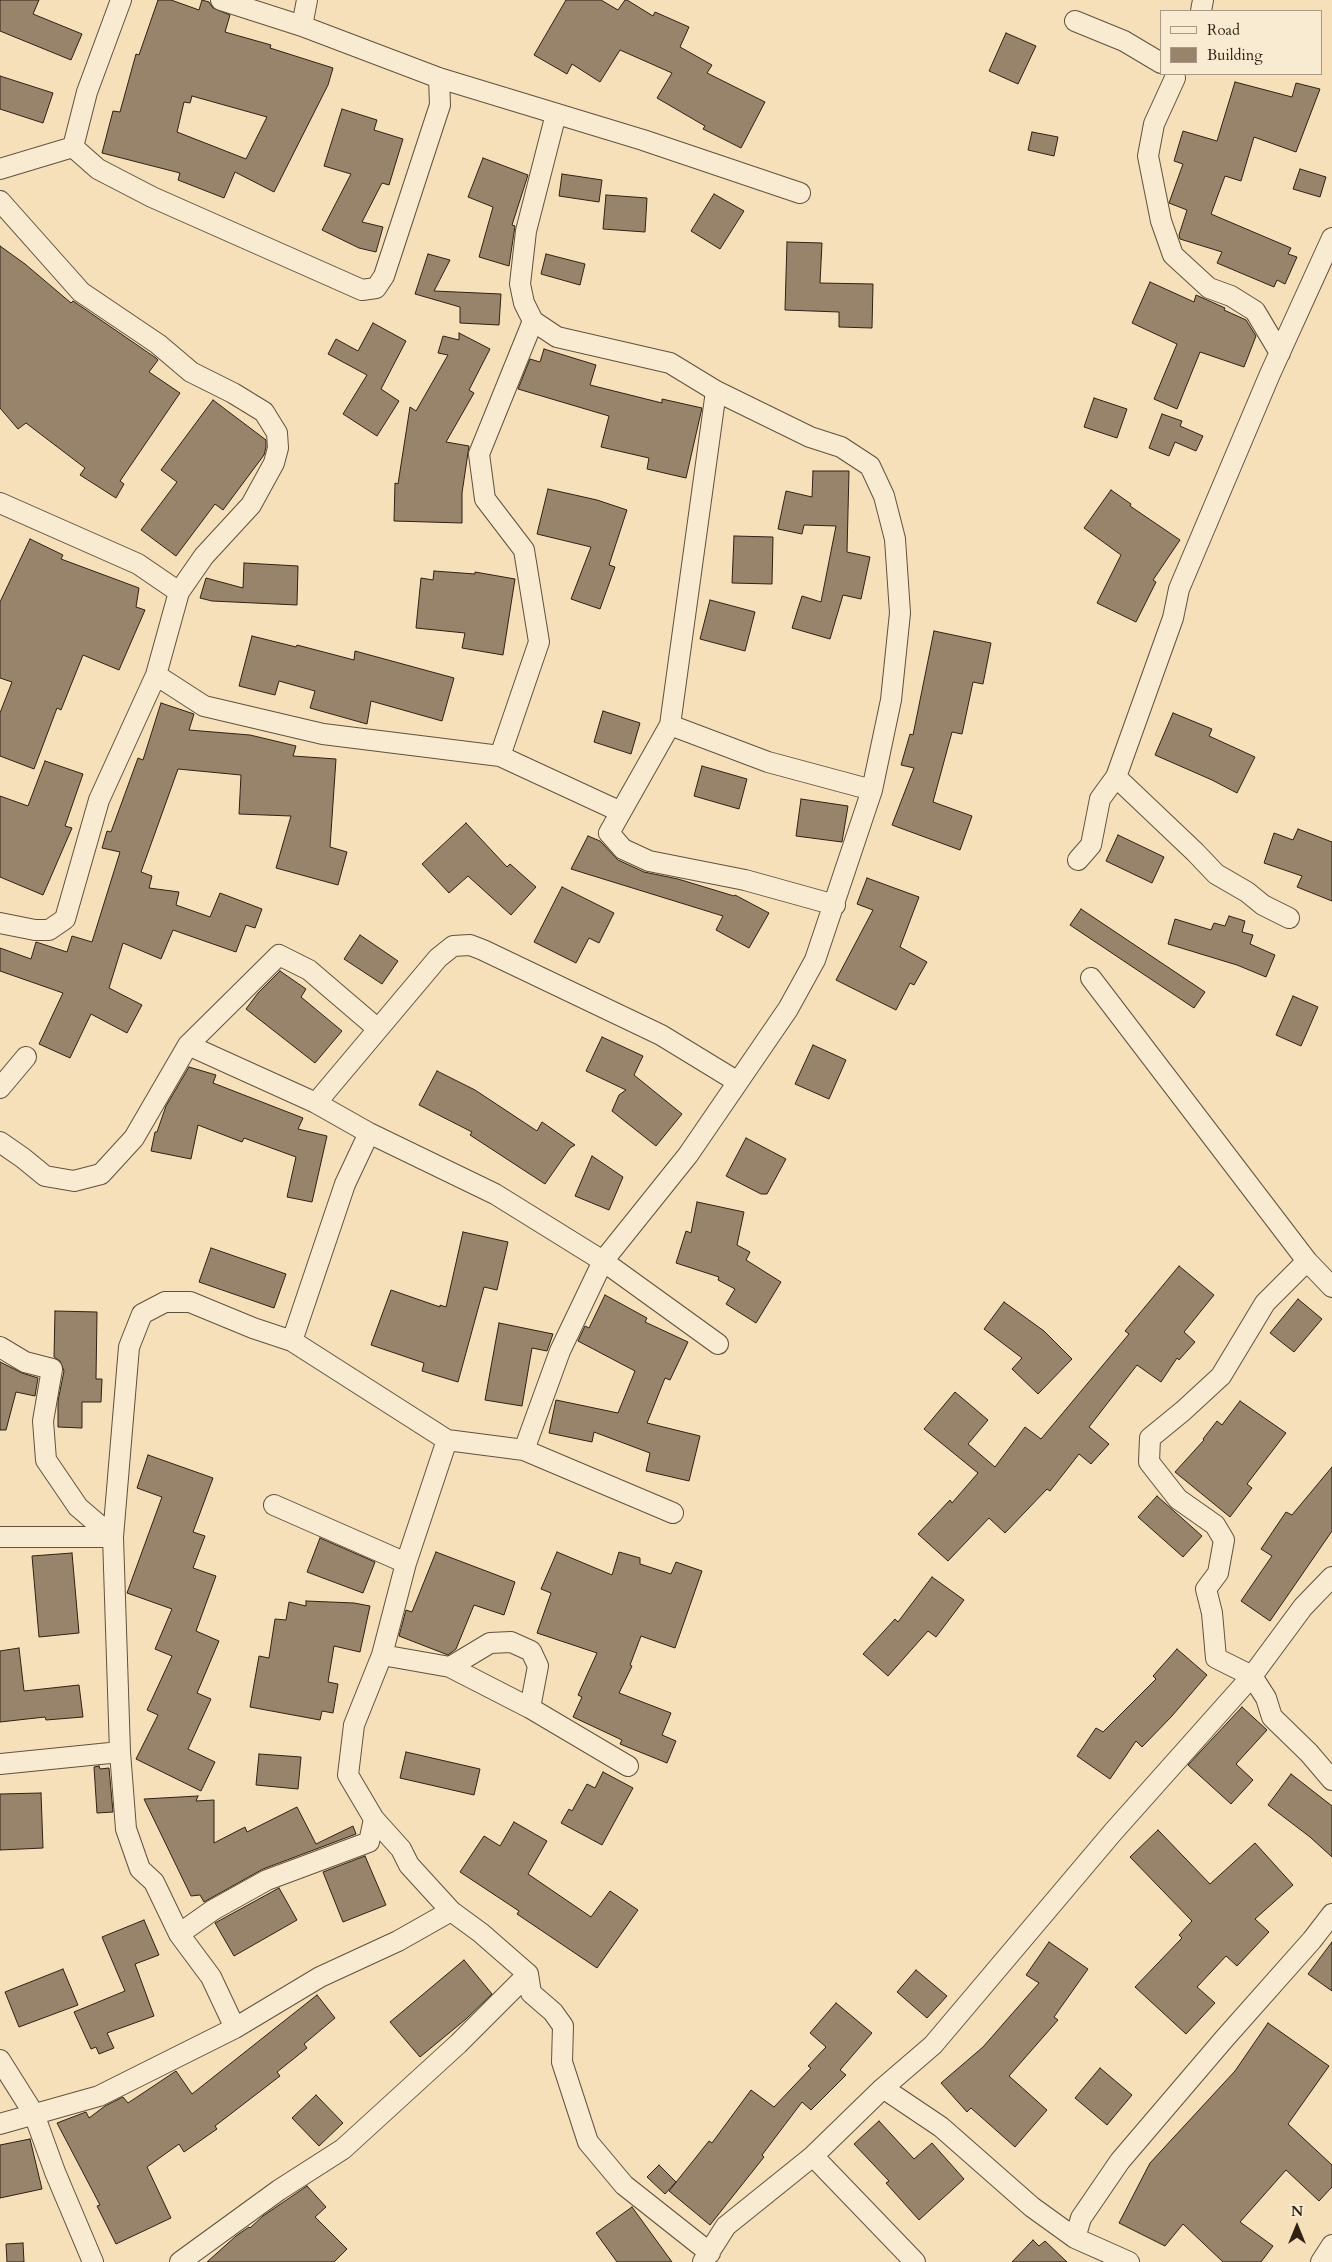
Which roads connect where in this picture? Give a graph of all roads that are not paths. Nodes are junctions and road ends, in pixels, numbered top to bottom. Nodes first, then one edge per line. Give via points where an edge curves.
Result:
1 (121, 0) edge
2 (221, 0) edge
3 (307, 0) edge
4 (1075, 21) dead end
5 (302, 26) junction
6 (1160, 62) edge
7 (1174, 75) edge
8 (439, 78) junction
9 (556, 114) junction
10 (73, 147) junction
11 (0, 169) edge
12 (800, 193) dead end
13 (0, 201) edge
14 (1332, 238) edge
15 (533, 320) junction
16 (1280, 353) junction
17 (716, 391) junction
18 (0, 503) edge
19 (179, 592) junction
20 (156, 675) junction
21 (670, 725) junction
22 (500, 756) junction
23 (1116, 777) junction
24 (872, 790) junction
25 (621, 812) junction
26 (1078, 860) dead end
27 (835, 905) junction
28 (1289, 918) dead end
29 (0, 923) edge
30 (1091, 978) dead end
31 (378, 1029) junction
32 (188, 1045) junction
33 (26, 1057) dead end
34 (738, 1082) junction
35 (0, 1088) edge
36 (316, 1103) junction
37 (369, 1132) junction
38 (0, 1142) edge
39 (603, 1261) junction
40 (1307, 1261) junction
41 (1332, 1287) edge
42 (292, 1341) junction
43 (718, 1344) dead end
44 (0, 1347) edge
45 (448, 1440) junction
46 (524, 1450) junction
47 (274, 1505) dead end
48 (672, 1513) dead end
49 (0, 1537) edge
50 (113, 1537) junction
51 (406, 1563) junction
52 (1332, 1577) edge
53 (382, 1655) junction
54 (450, 1667) junction
55 (1252, 1676) junction
56 (530, 1708) junction
57 (120, 1752) junction
58 (0, 1764) edge
59 (628, 1766) dead end
60 (1332, 1780) edge
61 (374, 1819) junction
62 (451, 1911) junction
63 (1332, 1914) edge
64 (179, 1934) junction
65 (528, 1974) junction
66 (235, 2028) junction
67 (0, 2060) edge
68 (883, 2088) junction
69 (34, 2114) junction
70 (0, 2124) edge
71 (813, 2156) junction
72 (1075, 2238) junction
73 (1332, 2245) edge
74 (707, 2258) edge
75 (93, 2262) edge
76 (180, 2262) edge
77 (915, 2262) edge
78 (1129, 2262) edge
79 (1321, 2262) edge

1 - 10 street via 86,92
2 - 5 street
3 - 5 street
4 - 6 street via 1124,41
5 - 8 street
7 - 16 street via 1154,124 1148,156 1161,221 1173,255 1209,288 1255,311
8 - 9 street
8 - 10 street via 440,105 384,276 376,288 362,290 152,197 98,169
9 - 12 street
9 - 15 street via 526,231 520,284 524,303
10 - 11 street
13 - 19 street via 81,292 158,344 191,372 264,412 277,433 274,463 251,505 204,556
14 - 16 street
15 - 17 street via 557,337 670,363
15 - 22 street via 479,454 485,499 524,550 539,642
16 - 23 street via 1179,589 1173,618
17 - 21 street
17 - 24 street via 810,437 841,447 870,466 884,496 896,539 900,613 891,700
18 - 19 street via 138,564
19 - 20 street
20 - 22 street via 204,706 323,734
20 - 29 street via 99,800 65,919 49,930
21 - 24 street via 768,762
21 - 25 street
22 - 25 street
23 - 26 street via 1100,799 1091,846
23 - 28 street via 1216,874
24 - 27 street
25 - 27 street via 609,833 623,849 649,861 745,880
27 - 34 street via 815,960 788,1009
30 - 40 street
31 - 32 street via 310,970 279,956
31 - 34 street via 438,958 453,946 470,945 661,1035
31 - 36 street
32 - 36 street
32 - 38 street via 134,1138 101,1174 74,1181 45,1176
33 - 35 street
34 - 39 street via 688,1155
36 - 37 street
37 - 39 street via 496,1194
37 - 42 street via 345,1184
39 - 43 street
39 - 46 street via 560,1351
40 - 41 street
40 - 55 street via 1265,1303 1220,1376 1150,1438 1150,1462 1178,1499 1215,1525 1224,1540 1218,1573 1206,1589 1212,1612 1216,1658
42 - 45 street
42 - 50 street via 190,1302 165,1302 142,1314 129,1347
44 - 50 street via 25,1362 52,1369 43,1421 46,1460 78,1507
45 - 46 street
45 - 51 street
46 - 48 street
47 - 51 street
49 - 50 street
50 - 57 street
51 - 53 street
52 - 55 street via 1303,1607
53 - 54 street
53 - 61 street via 354,1724 348,1775
54 - 56 street
54 - 56 street via 490,1643 511,1642 531,1650 538,1666
55 - 60 street via 1266,1698 1272,1717
55 - 68 street via 1113,1832 933,2046
56 - 59 street
57 - 58 street
57 - 64 street via 126,1829 140,1869 154,1882
61 - 62 street via 401,1849 409,1865
61 - 64 street via 369,1842 267,1880 213,1910
62 - 65 street
62 - 66 street via 398,1941 320,1977
63 - 72 street via 1120,2161 1081,2218
64 - 66 street via 212,1977
65 - 74 street via 531,1993 553,2012 563,2026 562,2062 588,2142 624,2185
65 - 76 street via 458,2044 343,2148
66 - 69 street via 99,2096
67 - 69 street
68 - 71 street
68 - 72 street via 941,2127 1032,2207
69 - 70 street
69 - 75 street
71 - 74 street via 726,2226
71 - 77 street
72 - 78 street
73 - 79 street

